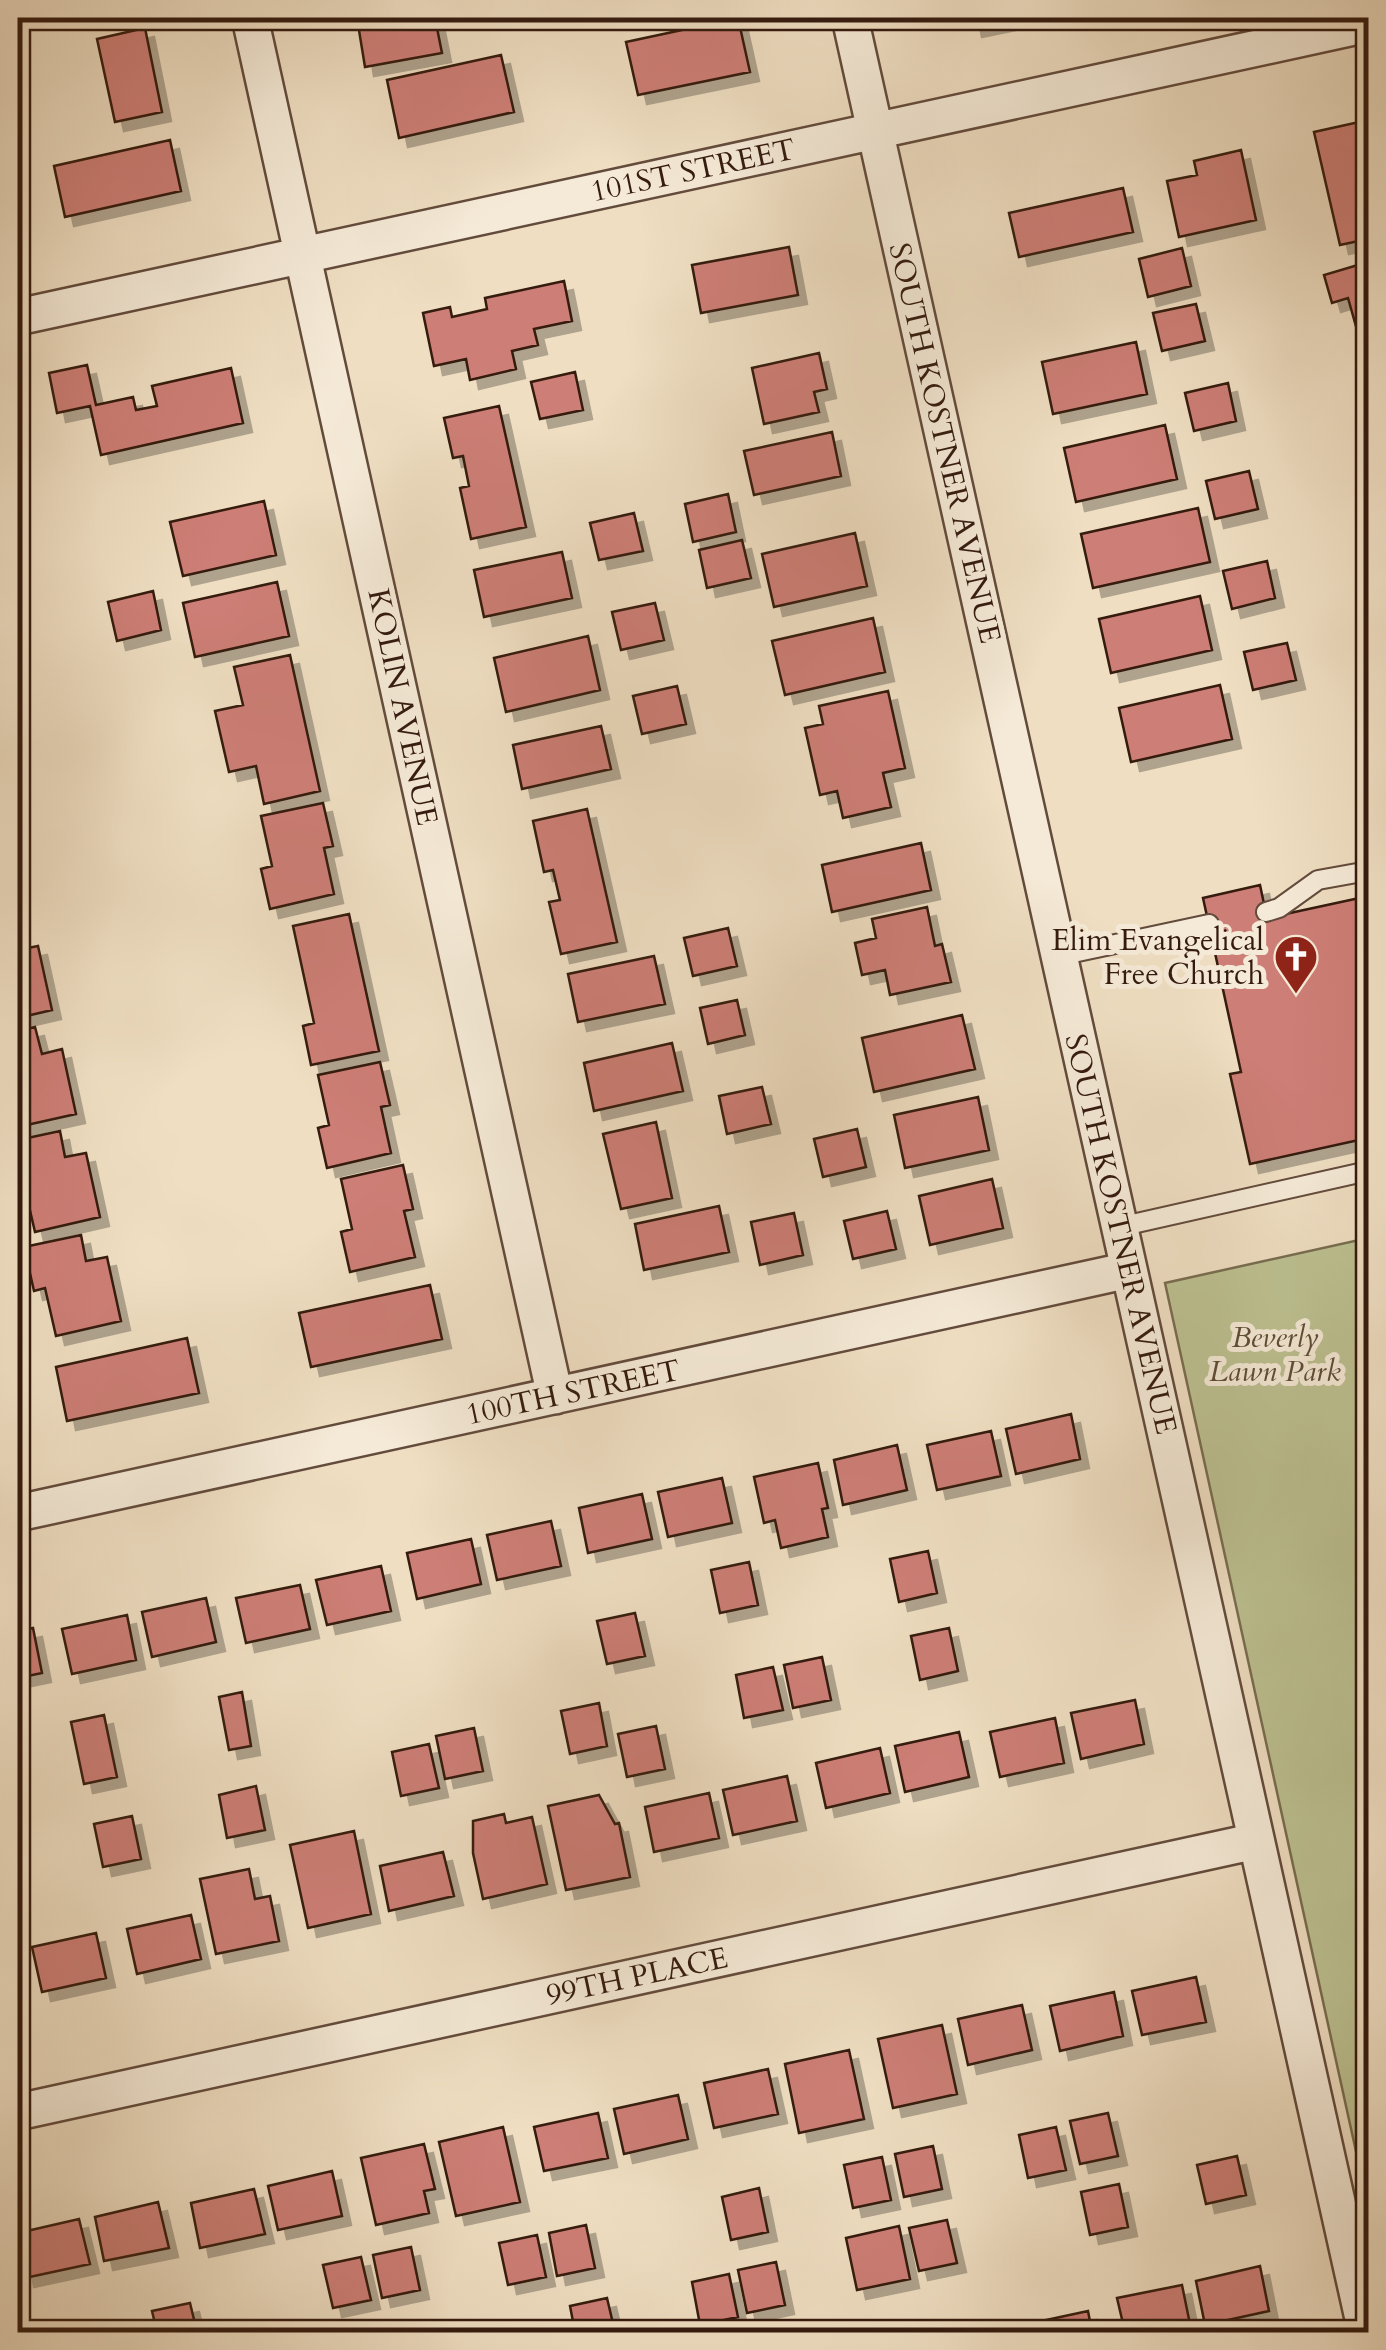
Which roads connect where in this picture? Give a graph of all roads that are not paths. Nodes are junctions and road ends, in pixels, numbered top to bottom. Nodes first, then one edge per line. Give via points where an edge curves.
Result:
1 (250, 18) edge
2 (850, 18) edge
3 (1368, 24) edge
4 (875, 131) junction
5 (303, 255) junction
6 (18, 317) edge
7 (1368, 871) edge
8 (1266, 912) dead end
9 (1209, 924) dead end
10 (1059, 956) junction
11 (1368, 1171) edge
12 (1119, 1227) junction
13 (1129, 1270) junction
14 (555, 1396) junction
15 (18, 1513) edge
16 (1256, 1841) junction
17 (18, 2112) edge
18 (1366, 2332) edge

1 - 5 street, KOLIN AVENUE
2 - 4 street, SOUTH KOSTNER AVENUE
3 - 4 street, 101ST STREET
4 - 5 street, 101ST STREET
4 - 10 street, SOUTH KOSTNER AVENUE
5 - 6 street, 101ST STREET
5 - 14 street, KOLIN AVENUE
7 - 8 lane via 1318,880
9 - 10 lane
10 - 12 street, SOUTH KOSTNER AVENUE
11 - 12 lane
12 - 13 street, SOUTH KOSTNER AVENUE
13 - 14 street, 100TH STREET
13 - 16 street, SOUTH KOSTNER AVENUE
14 - 15 street, 100TH STREET
16 - 17 street, 99TH PLACE
16 - 18 street, SOUTH KOSTNER AVENUE

